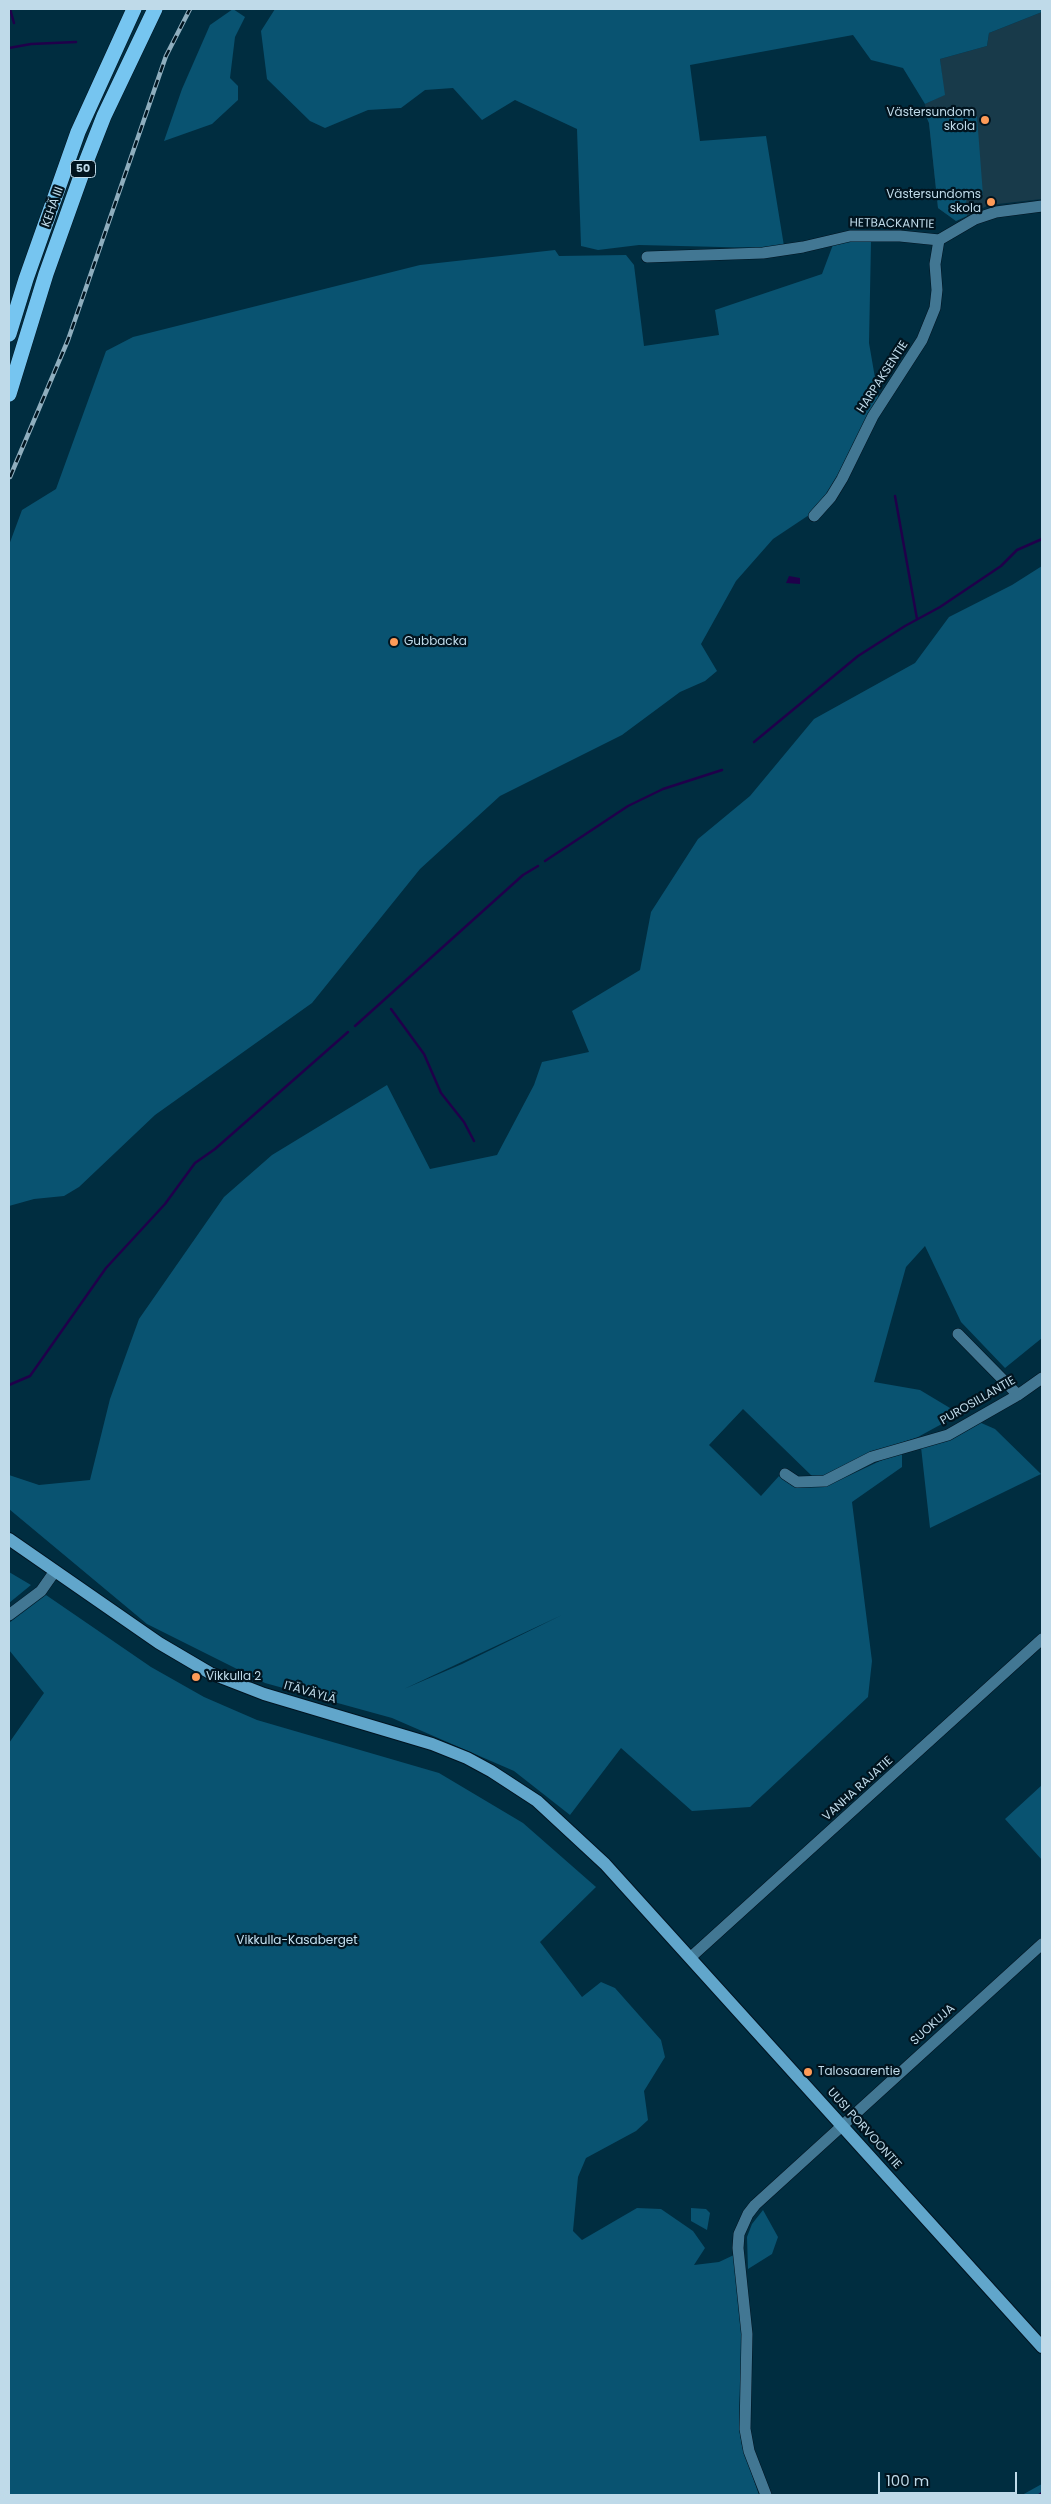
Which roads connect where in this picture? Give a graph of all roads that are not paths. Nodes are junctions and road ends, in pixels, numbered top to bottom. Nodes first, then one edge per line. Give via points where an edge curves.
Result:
1 (134, 9) edge
2 (155, 9) edge
3 (1042, 206) edge
4 (939, 240) junction
5 (647, 257) dead end
6 (9, 334) edge
7 (9, 394) edge
8 (814, 516) dead end
9 (958, 1334) dead end
10 (1042, 1378) edge
11 (1018, 1395) junction
12 (785, 1474) dead end
13 (9, 1539) edge
14 (55, 1571) junction
15 (9, 1615) edge
16 (1042, 1639) edge
17 (605, 1864) joint
18 (1042, 1944) edge
19 (690, 1957) junction
20 (843, 2126) junction
21 (1042, 2347) edge
22 (766, 2495) edge

1 - 6 highway, KEHÄ III / 50 via 78,132
2 - 7 highway, KEHÄ III / 50 via 104,116 86,162
3 - 4 street, HETBACKANTIE via 996,212 976,219
4 - 5 street, HETBACKANTIE via 850,236 764,253
4 - 8 street, HARPAKSENTIE via 935,264 935,308 925,334 873,416 842,480
9 - 11 street
10 - 11 street, PUROSILLANTIE
11 - 12 street, PUROSILLANTIE via 948,1435 872,1457 825,1481 797,1482
13 - 14 main road, ITÄVÄYLÄ
14 - 15 street via 41,1591
14 - 17 main road, ITÄVÄYLÄ via 159,1643 210,1673 264,1694 387,1729 467,1758 537,1801
16 - 19 street, VANHA RAJATIE
17 - 19 main road, UUSI PORVOONTIE
18 - 20 street, SUOKUJA
19 - 20 main road, UUSI PORVOONTIE
20 - 21 main road, UUSI PORVOONTIE
20 - 22 street via 755,2205 740,2234 738,2248 747,2334 744,2429 748,2451

